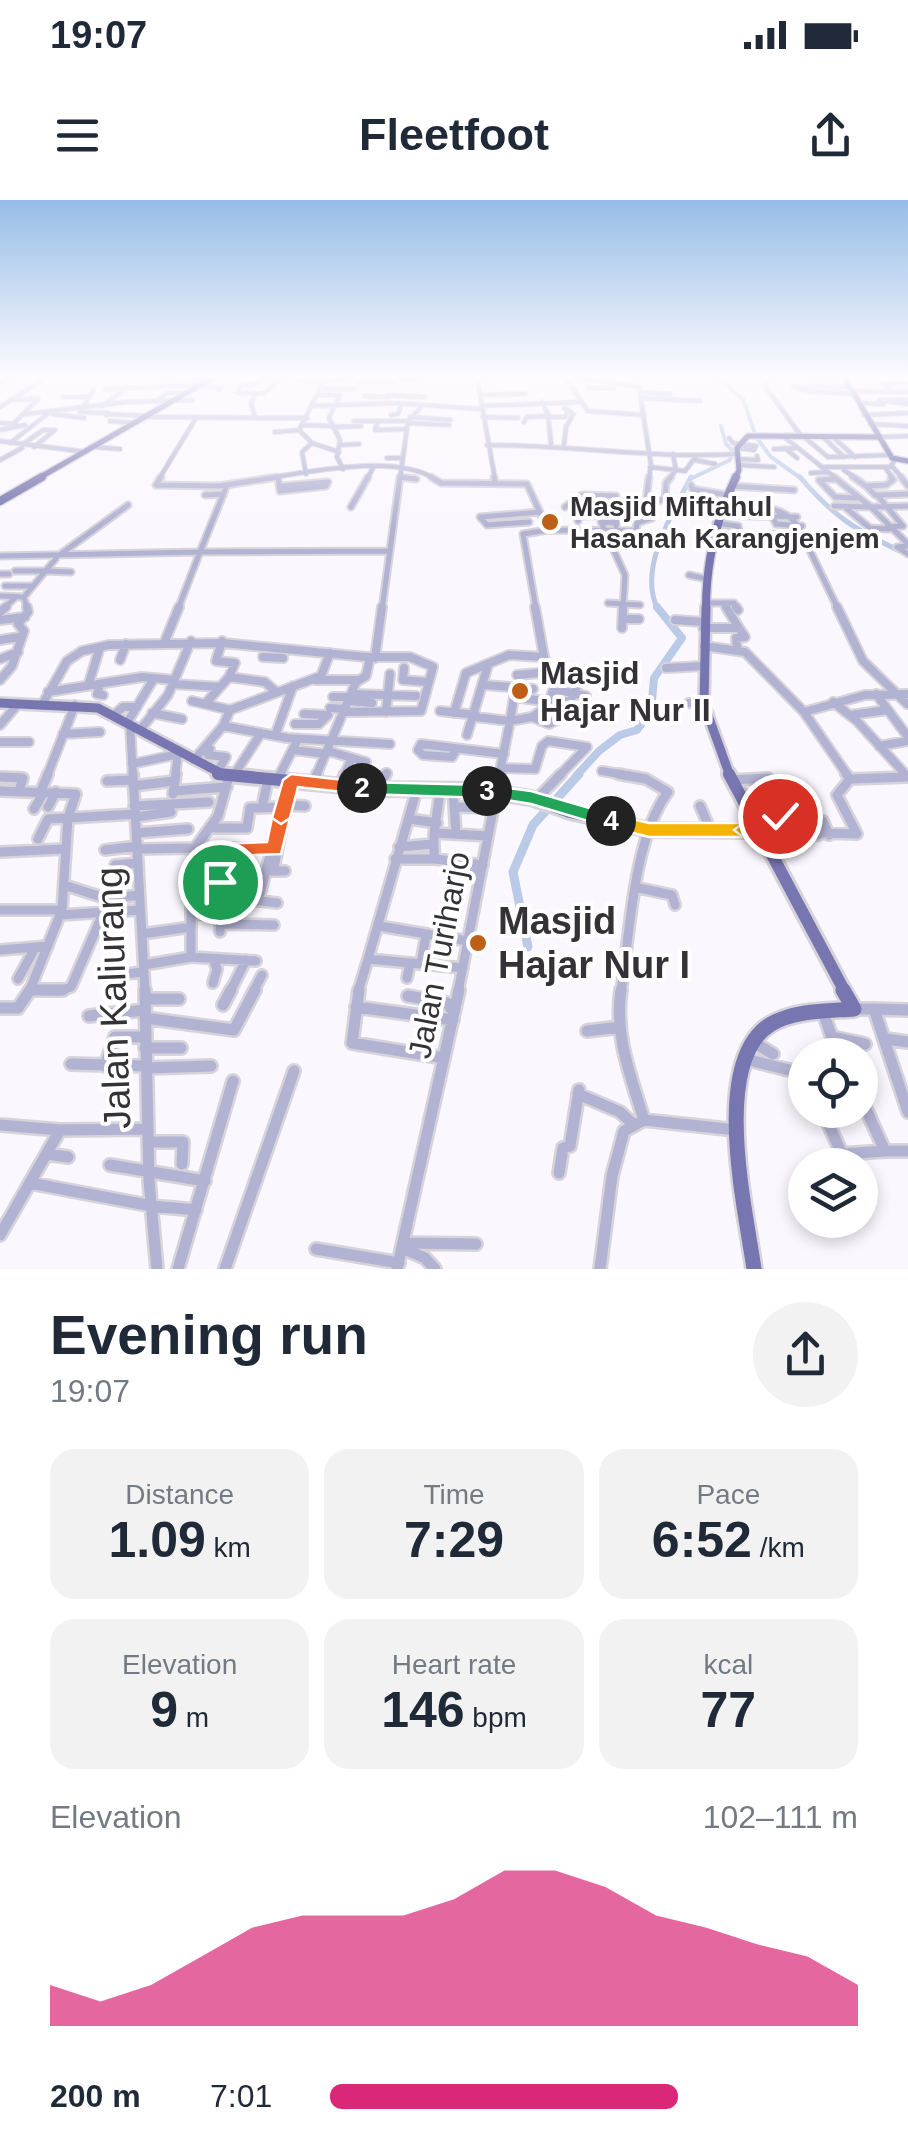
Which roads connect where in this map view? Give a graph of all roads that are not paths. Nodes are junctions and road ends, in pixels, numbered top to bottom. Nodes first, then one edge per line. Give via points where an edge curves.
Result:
1 (332, 426) edge
2 (11, 427) edge
3 (129, 427) edge
4 (191, 427) edge
5 (300, 427) junction
6 (304, 427) edge
7 (407, 427) edge
8 (483, 427) edge
9 (545, 427) edge
10 (569, 427) edge
11 (646, 427) edge
12 (797, 427) edge
13 (872, 427) edge
14 (23, 428) joint
15 (275, 432) dead end
16 (822, 436) junction
17 (832, 436) junction
18 (908, 436) edge
19 (172, 437) dead end
20 (186, 437) junction
21 (878, 437) junction
22 (729, 438) dead end
23 (807, 440) junction
24 (3, 442) edge
25 (356, 442) dead end
26 (785, 442) junction
27 (550, 444) junction
28 (310, 445) junction
29 (487, 445) junction
30 (564, 445) junction
31 (27, 446) junction
32 (340, 446) junction
33 (94, 447) junction
34 (594, 447) junction
35 (120, 449) dead end
36 (845, 449) junction
37 (835, 450) junction
38 (86, 452) junction
39 (649, 452) junction
40 (795, 452) junction
41 (740, 453) junction
42 (904, 453) dead end
43 (673, 454) junction
44 (0, 457) edge
45 (828, 457) junction
46 (386, 458) dead end
47 (404, 458) junction
48 (696, 458) junction
49 (891, 460) junction
50 (599, 461) dead end
51 (852, 461) junction
52 (908, 462) edge
53 (480, 463) dead end
54 (491, 463) junction
55 (304, 464) junction
56 (715, 464) dead end
57 (650, 467) junction
58 (774, 467) dead end
59 (401, 468) junction
60 (839, 468) junction
61 (823, 469) junction
62 (329, 470) junction
63 (343, 470) junction
64 (676, 470) junction
65 (809, 470) dead end
66 (372, 471) junction
67 (278, 476) junction
68 (359, 476) dead end
69 (400, 478) junction
70 (416, 479) dead end
71 (836, 479) junction
72 (495, 482) junction
73 (667, 483) junction
74 (889, 483) junction
75 (676, 484) dead end
76 (812, 484) dead end
77 (227, 485) junction
78 (824, 486) junction
79 (866, 486) junction
80 (907, 487) edge
81 (729, 490) junction
82 (753, 490) dead end
83 (794, 490) dead end
84 (205, 494) dead end
85 (223, 494) junction
86 (876, 495) junction
87 (890, 500) junction
88 (0, 501) edge
89 (864, 501) junction
90 (647, 504) junction
91 (844, 505) junction
92 (128, 506) dead end
93 (351, 506) dead end
94 (834, 506) dead end
95 (908, 506) edge
96 (745, 508) junction
97 (757, 508) junction
98 (514, 510) dead end
99 (540, 511) junction
100 (582, 512) junction
101 (772, 512) junction
102 (524, 513) junction
103 (504, 514) junction
104 (614, 516) junction
105 (754, 516) junction
106 (796, 518) junction
107 (717, 519) junction
108 (882, 520) junction
109 (784, 521) junction
110 (860, 521) junction
111 (509, 524) junction
112 (802, 526) junction
113 (528, 527) junction
114 (548, 530) junction
115 (890, 530) junction
116 (908, 532) edge
117 (774, 536) junction
118 (761, 537) junction
119 (790, 539) junction
120 (805, 540) junction
121 (908, 545) edge
122 (388, 551) junction
123 (200, 552) junction
124 (777, 552) dead end
125 (908, 554) edge
126 (0, 556) edge
127 (58, 556) junction
128 (45, 571) junction
129 (71, 572) dead end
130 (8, 573) edge
131 (689, 575) dead end
132 (706, 581) junction
133 (5, 586) dead end
134 (33, 586) junction
135 (624, 595) junction
136 (0, 596) edge
137 (637, 596) dead end
138 (20, 597) junction
139 (705, 602) junction
140 (608, 603) dead end
141 (724, 603) junction
142 (623, 605) junction
143 (640, 606) dead end
144 (738, 610) dead end
145 (0, 612) edge
146 (12, 613) dead end
147 (26, 615) junction
148 (624, 619) junction
149 (639, 619) dead end
150 (0, 620) edge
151 (675, 620) dead end
152 (722, 622) dead end
153 (737, 625) junction
154 (622, 628) dead end
155 (701, 632) junction
156 (18, 637) junction
157 (0, 640) edge
158 (165, 641) junction
159 (191, 641) junction
160 (222, 641) junction
161 (126, 644) junction
162 (286, 646) junction
163 (100, 647) junction
164 (737, 648) junction
165 (18, 652) junction
166 (330, 653) junction
167 (263, 657) dead end
168 (544, 657) junction
169 (372, 658) junction
170 (0, 659) edge
171 (120, 660) dead end
172 (488, 665) junction
173 (703, 666) junction
174 (404, 668) dead end
175 (666, 668) dead end
176 (368, 670) junction
177 (550, 672) junction
178 (502, 673) dead end
179 (533, 674) junction
180 (3, 675) edge
181 (516, 675) dead end
182 (582, 675) dead end
183 (229, 677) junction
184 (315, 680) junction
185 (359, 680) junction
186 (151, 682) junction
187 (173, 682) junction
188 (426, 682) junction
189 (132, 684) dead end
190 (100, 685) junction
191 (88, 686) junction
192 (220, 686) junction
193 (293, 686) junction
194 (499, 687) junction
195 (533, 689) junction
196 (554, 689) junction
197 (483, 690) junction
198 (48, 692) junction
199 (272, 692) junction
200 (461, 692) junction
201 (572, 693) junction
202 (876, 694) junction
203 (896, 694) junction
204 (908, 694) edge
205 (103, 695) dead end
206 (389, 696) junction
207 (416, 696) dead end
208 (586, 696) dead end
209 (289, 697) junction
210 (334, 697) dead end
211 (192, 700) dead end
212 (532, 701) junction
213 (551, 701) junction
214 (206, 702) junction
215 (833, 702) junction
216 (0, 703) edge
217 (372, 703) dead end
218 (689, 703) dead end
219 (18, 704) junction
220 (704, 704) junction
221 (907, 704) edge
222 (42, 705) junction
223 (75, 705) junction
224 (348, 705) junction
225 (137, 707) junction
226 (230, 710) junction
227 (888, 710) junction
228 (329, 712) junction
229 (386, 712) junction
230 (440, 712) dead end
231 (804, 712) junction
232 (152, 713) junction
233 (454, 713) junction
234 (111, 714) junction
235 (304, 714) dead end
236 (850, 714) junction
237 (475, 716) junction
238 (532, 717) junction
239 (182, 719) dead end
240 (557, 720) dead end
241 (510, 722) junction
242 (1, 723) edge
243 (294, 724) dead end
244 (133, 726) junction
245 (223, 726) junction
246 (234, 728) junction
247 (261, 732) junction
248 (63, 734) junction
249 (276, 734) junction
250 (468, 735) dead end
251 (214, 738) junction
252 (298, 739) junction
253 (908, 739) edge
254 (332, 740) junction
255 (349, 741) junction
256 (0, 742) edge
257 (30, 742) dead end
258 (390, 744) dead end
259 (421, 744) dead end
260 (879, 746) junction
261 (210, 749) dead end
262 (294, 750) junction
263 (176, 754) junction
264 (504, 754) junction
265 (338, 755) junction
266 (526, 758) dead end
267 (193, 761) junction
268 (366, 762) dead end
269 (132, 764) junction
270 (334, 768) dead end
271 (502, 768) junction
272 (346, 770) junction
273 (525, 771) junction
274 (602, 771) dead end
275 (387, 773) dead end
276 (216, 774) junction
277 (0, 777) edge
278 (850, 779) junction
279 (230, 780) junction
280 (280, 780) junction
281 (731, 780) junction
282 (107, 781) dead end
283 (314, 781) junction
284 (133, 783) junction
285 (340, 785) junction
286 (174, 786) junction
287 (418, 789) junction
288 (440, 789) junction
289 (454, 790) junction
290 (10, 792) edge
291 (47, 792) junction
292 (376, 792) junction
293 (497, 792) junction
294 (278, 793) dead end
295 (540, 800) junction
296 (209, 802) dead end
297 (776, 802) junction
298 (264, 803) dead end
299 (743, 803) junction
300 (0, 804) edge
301 (284, 806) junction
302 (304, 806) dead end
303 (700, 806) dead end
304 (48, 807) dead end
305 (454, 807) junction
306 (172, 808) junction
307 (494, 808) junction
308 (135, 812) junction
309 (780, 816) junction
310 (68, 818) junction
311 (48, 819) junction
312 (409, 819) junction
313 (753, 825) junction
314 (211, 828) junction
315 (188, 829) dead end
316 (649, 830) junction
317 (710, 831) junction
318 (137, 833) junction
319 (435, 834) junction
320 (456, 834) junction
321 (796, 834) junction
322 (824, 835) junction
323 (488, 836) junction
324 (38, 839) dead end
325 (399, 846) junction
326 (65, 848) junction
327 (138, 848) junction
328 (195, 848) junction
329 (226, 849) junction
330 (105, 850) dead end
331 (0, 852) edge
332 (396, 859) junction
333 (435, 859) junction
334 (138, 863) junction
335 (269, 865) junction
336 (116, 866) dead end
337 (191, 867) junction
338 (454, 870) dead end
339 (482, 870) junction
340 (285, 871) dead end
341 (220, 874) junction
342 (64, 885) junction
343 (639, 888) junction
344 (191, 889) junction
345 (139, 896) junction
346 (222, 896) junction
347 (258, 901) junction
348 (277, 903) dead end
349 (675, 905) dead end
350 (0, 910) edge
351 (140, 910) junction
352 (104, 911) junction
353 (61, 912) junction
354 (193, 916) junction
355 (222, 923) junction
356 (274, 925) dead end
357 (379, 926) junction
358 (184, 928) dead end
359 (142, 934) junction
360 (426, 936) junction
361 (468, 940) junction
362 (48, 946) junction
363 (35, 948) junction
364 (1, 951) edge
365 (192, 957) junction
366 (368, 959) junction
367 (416, 963) junction
368 (463, 968) junction
369 (144, 969) junction
370 (214, 972) junction
371 (116, 975) dead end
372 (233, 975) dead end
373 (262, 975) dead end
374 (407, 978) dead end
375 (18, 979) dead end
376 (30, 990) junction
377 (408, 996) dead end
378 (180, 999) dead end
379 (223, 1005) dead end
380 (356, 1007) junction
381 (145, 1009) junction
382 (854, 1009) junction
383 (874, 1010) junction
384 (908, 1010) edge
385 (823, 1012) junction
386 (6, 1013) edge
387 (89, 1016) dead end
388 (453, 1016) junction
389 (617, 1028) junction
390 (587, 1031) dead end
391 (832, 1037) joint
392 (837, 1038) edge
393 (886, 1040) junction
394 (754, 1042) junction
395 (145, 1043) junction
396 (908, 1043) edge
397 (181, 1048) dead end
398 (772, 1054) dead end
399 (444, 1058) junction
400 (745, 1059) junction
401 (71, 1064) dead end
402 (104, 1066) junction
403 (211, 1066) dead end
404 (146, 1067) junction
405 (788, 1070) edge
406 (294, 1071) dead end
407 (234, 1080) dead end
408 (908, 1112) edge
409 (639, 1122) junction
410 (0, 1125) edge
411 (830, 1128) edge
412 (874, 1128) edge
413 (60, 1130) junction
414 (737, 1131) junction
415 (149, 1135) junction
416 (885, 1151) junction
417 (908, 1151) edge
418 (47, 1154) junction
419 (68, 1158) dead end
420 (182, 1164) dead end
421 (110, 1166) dead end
422 (149, 1173) junction
423 (559, 1173) dead end
424 (204, 1180) junction
425 (30, 1183) junction
426 (152, 1206) junction
427 (196, 1210) junction
428 (0, 1235) edge
429 (476, 1244) dead end
430 (316, 1249) dead end
431 (400, 1256) edge
432 (157, 1269) edge
433 (178, 1269) edge
434 (225, 1269) edge
435 (435, 1269) edge
436 (600, 1269) edge
437 (754, 1269) edge

1 - 32 street
2 - 14 street
3 - 33 main road
4 - 20 street
5 - 6 street
5 - 15 street
5 - 28 street
7 - 47 street
8 - 29 street
9 - 27 street
10 - 30 street
11 - 39 street
12 - 23 street
13 - 21 main road
14 - 24 street
16 - 17 main road
16 - 23 main road
16 - 37 street
17 - 21 main road
17 - 36 street
18 - 21 street
19 - 20 street
20 - 77 street via 156,485
21 - 49 main road
22 - 41 street
23 - 26 main road
23 - 40 street
23 - 45 street
24 - 31 street
25 - 32 street
26 - 40 street
26 - 40 street via 777,452
26 - 41 main road via 752,434
27 - 29 street
27 - 30 street
28 - 32 street
28 - 55 street
29 - 54 street
30 - 34 street
31 - 31 street via 55,430 44,429
31 - 38 street
31 - 44 street
32 - 63 street
33 - 35 street
33 - 38 main road
34 - 39 street
34 - 50 street
36 - 37 street
36 - 51 street
37 - 51 street
38 - 88 main road
39 - 43 street
39 - 57 street
40 - 61 street
41 - 48 street
41 - 58 street
41 - 81 main road
42 - 49 street
43 - 48 street
43 - 64 street
45 - 51 street
45 - 60 street
46 - 47 street
47 - 59 street
48 - 56 street
48 - 64 street via 686,471
49 - 51 street
49 - 51 street
49 - 52 main road
49 - 74 street
49 - 80 street
51 - 60 street
53 - 54 street
54 - 72 street
55 - 62 street
55 - 62 street via 316,461
55 - 67 street
55 - 67 street via 307,485 282,491
57 - 64 street
57 - 90 street
59 - 66 street
59 - 69 street
59 - 72 street via 442,483
60 - 61 street
60 - 79 street
61 - 65 street
61 - 71 street
62 - 63 street
63 - 66 street
64 - 73 street
66 - 68 street
66 - 93 street
67 - 77 street
69 - 70 street
69 - 122 street
71 - 78 street via 819,480
71 - 89 street
72 - 99 street via 524,482
73 - 75 street
73 - 90 street via 665,499
74 - 79 street
74 - 80 street
74 - 87 street
76 - 78 street
77 - 85 street
78 - 89 street via 836,497
79 - 86 street
80 - 87 street
81 - 81 street via 689,487
81 - 82 street
81 - 83 street
81 - 107 main road
84 - 85 street
85 - 123 street
86 - 87 street
86 - 87 street
86 - 89 street
87 - 89 street
87 - 95 street
87 - 115 street via 903,526
89 - 91 street
89 - 108 street
90 - 104 street via 651,520 637,523 636,531
91 - 94 street
91 - 110 street
92 - 127 street
96 - 97 street
96 - 105 street
96 - 107 street
97 - 101 street
97 - 105 street
98 - 99 street
99 - 102 street
99 - 114 street
100 - 104 street
100 - 104 street via 579,522
100 - 104 street via 565,507 571,501
101 - 105 street
101 - 106 street via 783,509
101 - 109 street via 775,524
102 - 103 street
102 - 113 street
103 - 111 street
103 - 111 street via 480,518 487,525
104 - 114 street
104 - 135 street
105 - 107 street
105 - 118 street
106 - 109 street
106 - 112 street
107 - 118 street via 737,537
107 - 132 main road
108 - 110 street
108 - 115 street
109 - 112 street
109 - 119 street
110 - 115 street
111 - 113 street
112 - 120 street
113 - 114 street
113 - 168 street via 523,536
115 - 116 street
115 - 121 street
117 - 118 street
117 - 119 street
117 - 124 street
119 - 120 street
120 - 203 street via 864,661
121 - 125 street via 897,547
122 - 123 street
122 - 169 street
123 - 127 street
123 - 158 street
126 - 127 street
127 - 128 street
128 - 129 street
128 - 130 street
128 - 134 street
131 - 132 street
132 - 139 main road
133 - 134 street
134 - 138 street
135 - 137 street
135 - 142 street
136 - 138 street
138 - 145 street
138 - 147 street
139 - 141 street
139 - 155 main road
140 - 142 street
141 - 144 street
141 - 153 street
142 - 143 street
142 - 148 street
146 - 147 street
147 - 150 street
147 - 156 street
148 - 149 street
148 - 154 street
151 - 155 street
152 - 153 street
153 - 155 street
153 - 164 street via 745,637 736,638
155 - 164 street
155 - 173 main road
156 - 157 street
156 - 165 street
158 - 159 street
158 - 161 street
159 - 160 street
159 - 187 street
160 - 162 street
160 - 183 street via 216,661 239,660
161 - 163 street
161 - 171 street
162 - 166 street
162 - 167 street via 283,660
163 - 191 street
163 - 198 street via 64,663
164 - 231 street
165 - 170 street
165 - 180 street
166 - 169 street
166 - 184 street
168 - 172 street via 509,655
168 - 177 street
169 - 176 street
169 - 188 street via 430,662 434,670
172 - 197 street
172 - 200 street via 466,673
173 - 175 street
173 - 220 main road
174 - 188 street via 403,680
176 - 185 street
176 - 206 street via 386,672
177 - 179 street
177 - 196 street
178 - 194 street
179 - 181 street
179 - 195 street
182 - 201 street
183 - 192 street
183 - 199 street via 265,682
184 - 185 street
184 - 193 street
185 - 224 street
186 - 187 street
186 - 189 street
186 - 190 street
186 - 225 street
187 - 192 street
187 - 232 street
188 - 229 street via 421,711
190 - 191 street
190 - 205 street via 97,694
191 - 198 street
192 - 214 street
193 - 199 street
193 - 209 street
194 - 195 street
194 - 197 street
195 - 212 street
196 - 201 street
196 - 213 street
197 - 200 street
197 - 237 street
198 - 222 street
199 - 209 street
199 - 226 street
200 - 233 street
201 - 208 street
201 - 213 street via 568,703
202 - 203 street
202 - 215 street
202 - 227 street
203 - 204 street
203 - 221 street
206 - 207 street
206 - 224 street
206 - 229 street
209 - 249 street
210 - 224 street
211 - 214 street
212 - 213 street
212 - 241 street, Jalan Turiharjo via 514,697
213 - 238 street
214 - 226 street
215 - 231 street
215 - 236 street
216 - 219 main road
217 - 224 street
218 - 220 street
219 - 222 main road
219 - 242 street
220 - 281 main road
222 - 223 main road
223 - 234 main road
223 - 248 street
224 - 228 street
224 - 229 street
224 - 254 street
225 - 234 street
225 - 244 street
226 - 245 street
227 - 236 street
227 - 253 street
228 - 235 street
228 - 243 street via 319,724
230 - 233 street
231 - 278 street
232 - 239 street
232 - 244 street
233 - 237 street
234 - 244 main road
234 - 248 street via 97,732
236 - 260 street
237 - 241 street
237 - 250 street
238 - 240 street via 548,724
238 - 241 street
241 - 264 street, Jalan Turiharjo
244 - 263 main road
244 - 269 street, Jalan Kaliurang
245 - 246 street
245 - 251 street
246 - 247 street
246 - 251 street via 225,739
247 - 249 street
247 - 279 street
248 - 291 street
249 - 252 street
251 - 267 street
252 - 254 street
252 - 262 street
253 - 260 street
254 - 255 street
254 - 265 street
255 - 258 street
255 - 265 street
256 - 257 street
259 - 264 street via 424,755
260 - 278 street via 908,777
261 - 276 street via 208,755 226,757
262 - 265 street
262 - 280 street
263 - 267 main road
263 - 269 street
263 - 286 street
264 - 271 street, Jalan Turiharjo
265 - 268 street
265 - 272 street
265 - 283 street
266 - 273 street
267 - 276 main road
269 - 284 street, Jalan Kaliurang
270 - 272 street
271 - 273 street
271 - 293 street, Jalan Turiharjo
272 - 285 street
273 - 295 street via 534,769 548,741 588,749
274 - 316 street via 667,790
275 - 292 street
276 - 279 main road
277 - 290 street via 23,778
278 - 322 street via 837,794 858,834
279 - 280 main road
279 - 286 street
279 - 314 street
280 - 283 main road
280 - 294 street
280 - 298 street
280 - 301 street
281 - 297 street via 769,778
281 - 299 main road
282 - 284 street
283 - 285 main road
284 - 286 street
284 - 308 street, Jalan Kaliurang
285 - 292 main road
286 - 306 street
287 - 288 main road
287 - 292 main road
287 - 312 street
288 - 289 main road
288 - 319 street
289 - 293 main road
289 - 305 street
290 - 291 street
290 - 300 street
291 - 304 street
291 - 310 street via 76,796
291 - 311 street via 35,814
293 - 295 main road
293 - 307 street, Jalan Turiharjo
295 - 316 main road
296 - 306 street
297 - 299 street
297 - 309 street
297 - 322 street via 796,800 810,820 823,822
299 - 313 main road
301 - 302 street
301 - 314 street via 250,808 247,828
301 - 335 street
303 - 317 street
305 - 307 street
305 - 320 street
306 - 308 street
307 - 323 street, Jalan Turiharjo
308 - 310 street
308 - 318 street, Jalan Kaliurang
309 - 313 street
309 - 321 street
310 - 311 street
310 - 326 street
311 - 324 street
312 - 319 street
312 - 325 street
313 - 317 main road
313 - 321 street
313 - 382 main road
314 - 328 street
315 - 318 street
316 - 317 main road
316 - 343 street
318 - 327 street, Jalan Kaliurang
319 - 320 street
319 - 325 street
319 - 333 street
320 - 323 street
321 - 322 street
323 - 339 street, Jalan Turiharjo
325 - 332 street
326 - 331 street
326 - 342 street
327 - 328 street
327 - 330 street
327 - 334 street, Jalan Kaliurang
328 - 329 street
328 - 337 street
329 - 335 street
329 - 341 street
332 - 333 street
332 - 357 street
333 - 339 street
334 - 336 street
334 - 345 street, Jalan Kaliurang
335 - 340 street
335 - 341 street
335 - 347 street
337 - 341 street
337 - 344 street
338 - 339 street
339 - 361 street, Jalan Turiharjo
341 - 344 street
341 - 346 street
342 - 345 street via 108,899
342 - 353 street
343 - 349 street via 672,895
343 - 389 street
344 - 354 street
345 - 351 street, Jalan Kaliurang
346 - 347 street
346 - 355 street
347 - 348 street
350 - 353 street
351 - 352 street
351 - 359 street, Jalan Kaliurang
352 - 353 street
352 - 376 street via 71,987
353 - 362 street
354 - 355 street
354 - 365 street
355 - 356 street
357 - 360 street
357 - 366 street
358 - 359 street
359 - 369 street, Jalan Kaliurang
360 - 361 street
360 - 367 street
361 - 368 street, Jalan Turiharjo
362 - 363 street
362 - 376 street
363 - 364 street
363 - 375 street
365 - 369 street
365 - 370 street
366 - 367 street
366 - 380 street
367 - 368 street
367 - 374 street
368 - 388 street, Jalan Turiharjo
369 - 371 street
369 - 381 street, Jalan Kaliurang
370 - 372 street
370 - 379 street via 251,961
373 - 381 street via 234,1030
376 - 386 street
377 - 388 street via 447,1004
378 - 381 street
380 - 388 street
380 - 399 street via 353,1044
381 - 387 street
381 - 395 street, Jalan Kaliurang
382 - 383 street
382 - 385 main road
383 - 384 street
383 - 393 street
385 - 391 street
385 - 394 main road via 774,1023
388 - 399 street, Jalan Turiharjo
389 - 390 street
389 - 409 street
391 - 392 street
393 - 396 street
393 - 408 street
394 - 398 street
394 - 400 main road
395 - 397 street
395 - 402 street via 115,1037
395 - 404 street, Jalan Kaliurang
399 - 431 street, Jalan Turiharjo
400 - 405 street
400 - 414 main road
401 - 402 street
402 - 404 street
403 - 404 street
404 - 415 street, Jalan Kaliurang
406 - 434 street
407 - 424 street
409 - 414 street
409 - 423 street via 578,1092
409 - 436 street via 624,1131 612,1176
410 - 413 street
411 - 416 street via 842,1154
412 - 416 street
413 - 415 street
413 - 418 street
414 - 437 main road
415 - 420 street via 183,1142
415 - 422 street, Jalan Kaliurang
416 - 417 street
418 - 419 street
418 - 425 street
421 - 422 street
422 - 424 street
422 - 426 street, Jalan Kaliurang
424 - 427 street
425 - 426 street
425 - 428 street
426 - 427 street
426 - 432 street, Jalan Kaliurang
427 - 433 street
429 - 431 street
430 - 431 street
431 - 435 street via 425,1258

